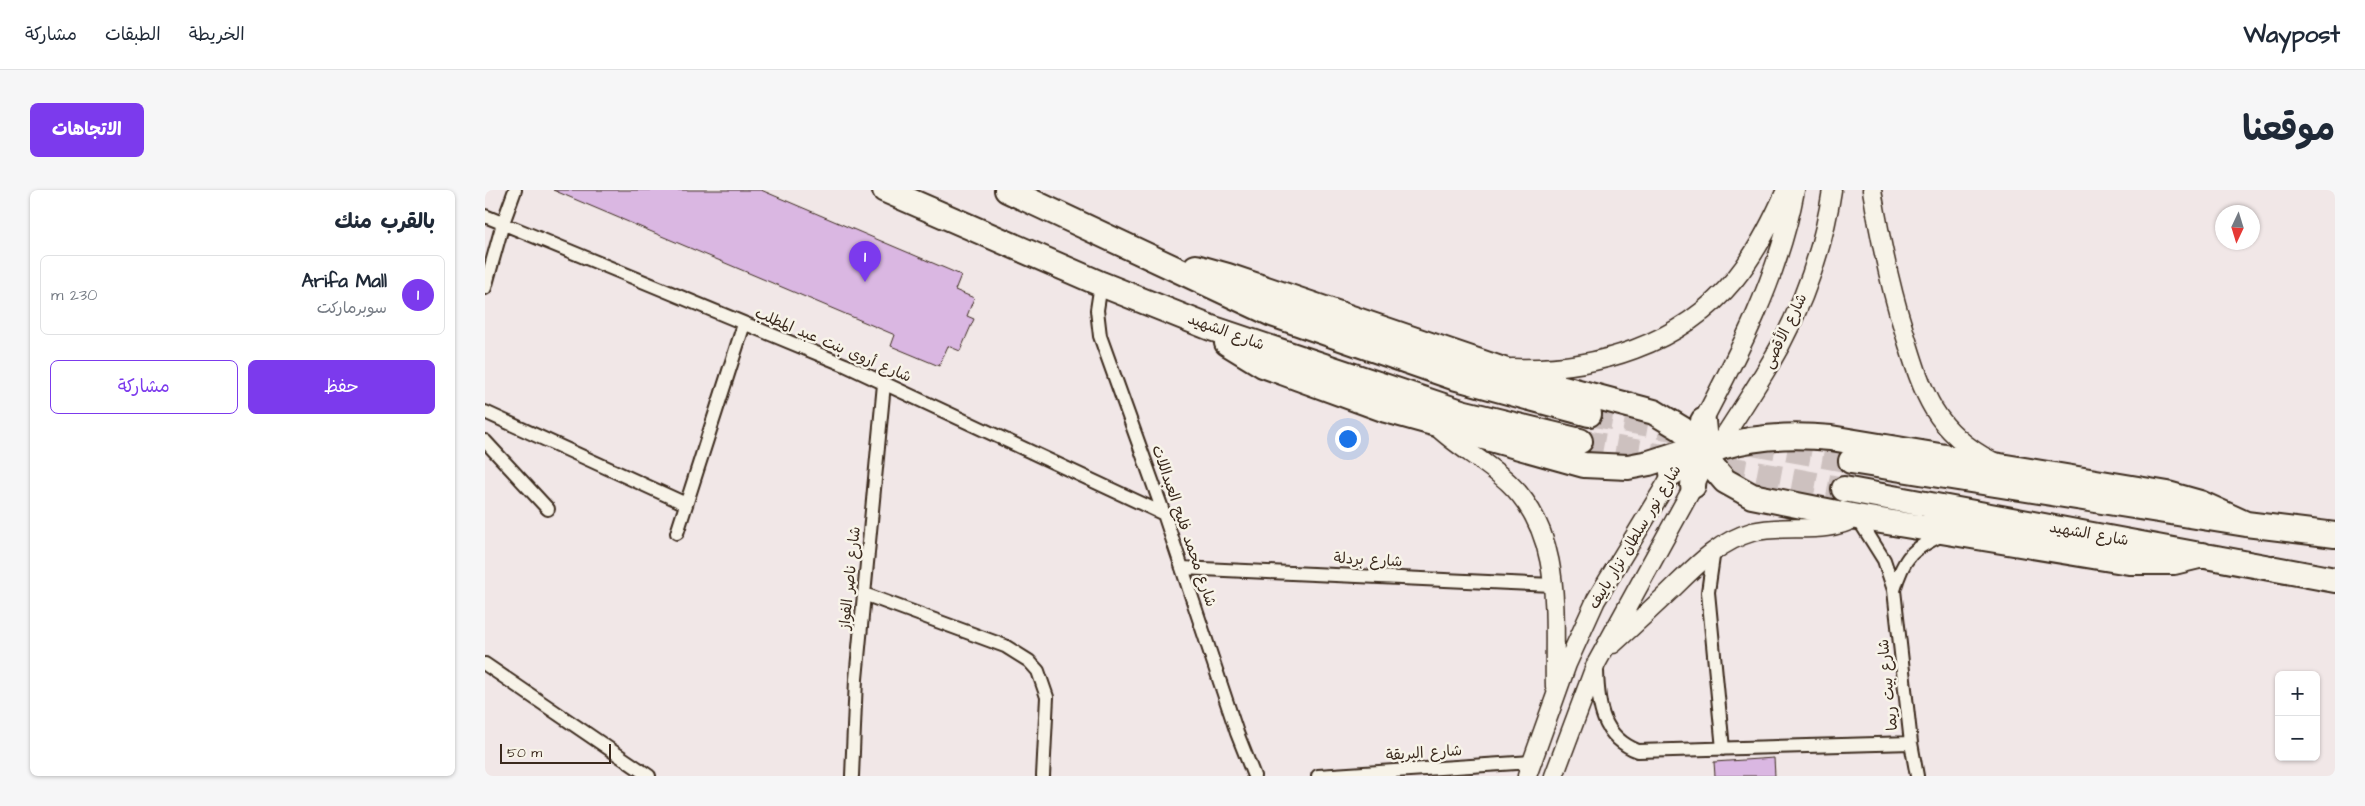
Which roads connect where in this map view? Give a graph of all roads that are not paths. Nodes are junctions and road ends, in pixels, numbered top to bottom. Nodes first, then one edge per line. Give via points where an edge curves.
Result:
1 (515, 190) edge
2 (885, 190) edge
3 (1007, 190) edge
4 (1787, 190) edge
5 (1795, 190) edge
6 (1832, 190) edge
7 (1872, 190) edge
8 (485, 216) edge
9 (503, 223) junction
10 (1148, 257) junction
11 (1101, 284) junction
12 (485, 288) edge
13 (744, 324) junction
14 (1211, 328) junction
15 (1495, 367) junction
16 (884, 384) junction
17 (485, 412) edge
18 (1589, 414) tunnel mouth
19 (1434, 425) junction
20 (485, 441) edge
21 (1580, 441) tunnel mouth
22 (1701, 448) junction
23 (1851, 461) tunnel mouth
24 (2006, 468) junction
25 (1693, 486) joint
26 (1844, 489) tunnel mouth
27 (686, 504) junction
28 (549, 509) dead end
29 (1164, 514) junction
30 (1857, 518) junction
31 (2246, 524) junction
32 (1949, 532) junction
33 (677, 533) dead end
34 (2335, 535) edge
35 (1714, 550) junction
36 (2203, 555) junction
37 (1182, 568) junction
38 (2335, 580) edge
39 (1553, 584) junction
40 (1894, 590) junction
41 (865, 594) junction
42 (1599, 659) junction
43 (485, 664) edge
44 (1555, 697) junction
45 (1911, 743) junction
46 (1723, 749) junction
47 (1529, 769) edge
48 (649, 776) edge
49 (852, 776) edge
50 (1043, 776) edge
51 (1254, 776) edge
52 (1317, 776) edge
53 (1554, 776) edge
54 (1917, 776) edge

1 - 9 street
2 - 11 highway, شارع الشهيد
3 - 10 highway
4 - 15 main road via 1771,226 1734,280 1715,300 1673,332 1625,354 1577,365
5 - 22 main road via 1784,235 1759,308
6 - 22 main road, شارع الأقصى via 1821,243 1796,313 1761,378
7 - 24 main road via 1891,291 1920,386 1949,429 1975,452
8 - 9 street, شارع أروى بنت عبد المطلب
9 - 12 street
9 - 13 street, شارع أروى بنت عبد المطلب
10 - 15 highway via 1228,276
10 - 18 highway via 1241,301 1298,323 1453,377
11 - 14 highway, شارع الشهيد
11 - 29 street, شارع محمد فليح العبداللات via 1097,310 1100,336
13 - 16 street, شارع أروى بنت عبد المطلب
13 - 27 street
14 - 19 highway via 1230,345 1263,364
14 - 21 highway, شارع الشهيد via 1461,412
15 - 22 highway via 1566,390 1654,412 1682,429
16 - 29 street, شارع أروى بنت عبد المطلب
16 - 41 street, شارع ناصر الفواز
17 - 27 street
19 - 22 highway via 1584,465 1628,467
19 - 39 main road via 1522,496 1542,528 1552,564
20 - 28 street
22 - 24 highway via 1775,437 1816,437
22 - 25 highway
22 - 30 highway via 1725,481 1751,496
22 - 44 main road, شارع نور سلطان نزار باييف via 1596,600
23 - 31 highway
24 - 31 highway via 2168,494 2200,503
25 - 42 main road, شارع نور سلطان نزار باييف
26 - 36 highway, شارع الشهيد
27 - 33 street
29 - 37 street, شارع محمد فليح العبداللات
30 - 32 highway
30 - 35 main road via 1828,528 1766,529 1737,538
30 - 40 street, شارع بيت ريما via 1884,560
31 - 34 highway
32 - 36 highway via 2129,562 2159,564
32 - 40 street, شارع بيت ريما via 1909,554
35 - 42 main road
35 - 46 street via 1708,592
36 - 38 highway, شارع الشهيد
37 - 39 street, شارع بردلة
37 - 51 street, شارع محمد فليح العبداللات
39 - 44 main road
40 - 45 street, شارع بيت ريما
41 - 49 street, شارع ناصر الفواز via 856,680
41 - 50 street via 1005,646 1029,661 1041,678 1047,697
42 - 46 street via 1597,694 1601,714 1611,732 1627,747 1638,751
42 - 53 main road, شارع نور سلطان نزار باييف
43 - 48 street
44 - 47 main road, شارع نور سلطان نزار باييف
45 - 46 street
45 - 54 street, شارع بيت ريما
47 - 52 street, شارع البريقة

